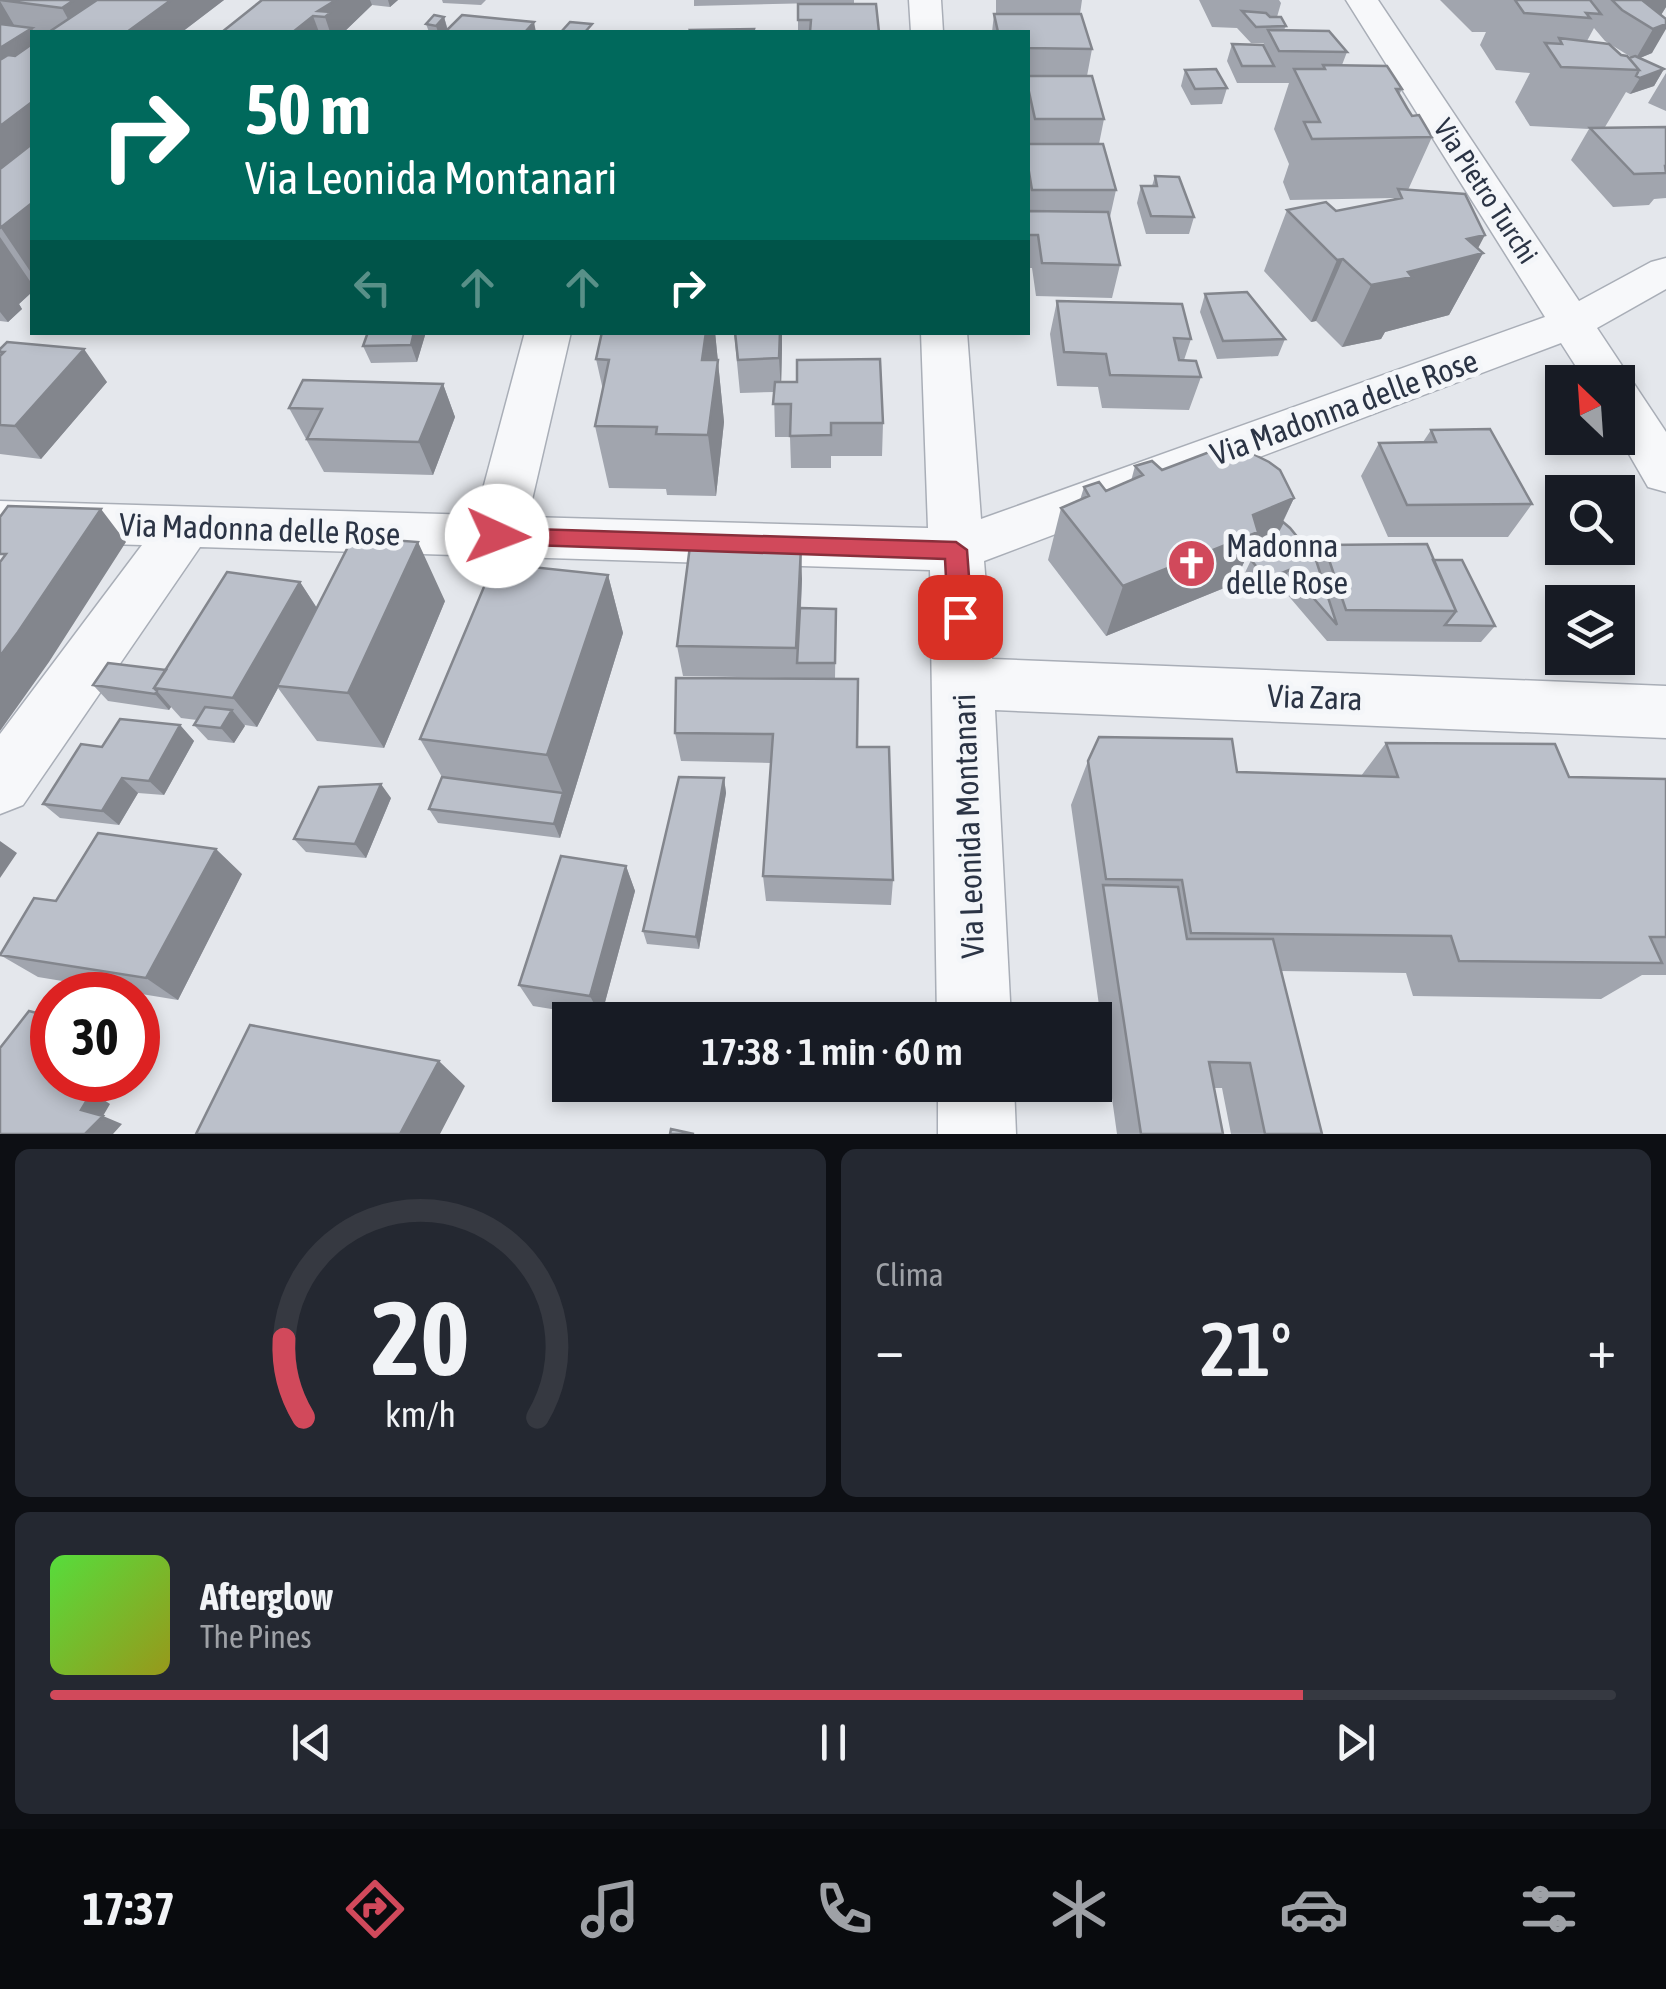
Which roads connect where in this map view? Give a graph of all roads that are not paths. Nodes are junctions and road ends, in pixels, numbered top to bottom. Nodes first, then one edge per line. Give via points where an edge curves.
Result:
1 (925, 0) edge
2 (1362, 0) edge
3 (926, 30) edge
4 (1666, 271) edge
5 (1572, 323) junction
6 (547, 335) edge
7 (944, 335) edge
8 (1599, 365) edge
9 (1635, 424) edge
10 (1666, 474) edge
11 (0, 521) edge
12 (185, 527) junction
13 (497, 536) junction
14 (956, 550) junction
15 (964, 683) junction
16 (1666, 712) edge
17 (0, 785) edge
18 (973, 1002) edge
19 (976, 1102) edge
20 (977, 1134) edge

1 - 3 street
2 - 5 street, Via Pietro Turchi
4 - 5 street, Via Madonna delle Rose
5 - 8 street, Via Pietro Turchi
5 - 14 street, Via Madonna delle Rose
6 - 13 street
7 - 14 street, Via Leonida Montanari
9 - 10 street
11 - 12 street, Via Madonna delle Rose
12 - 13 street, Via Madonna delle Rose
12 - 17 street
13 - 14 street, Via Madonna delle Rose
14 - 15 street, Via Leonida Montanari
15 - 16 street, Via Zara
15 - 18 street, Via Leonida Montanari
19 - 20 street

